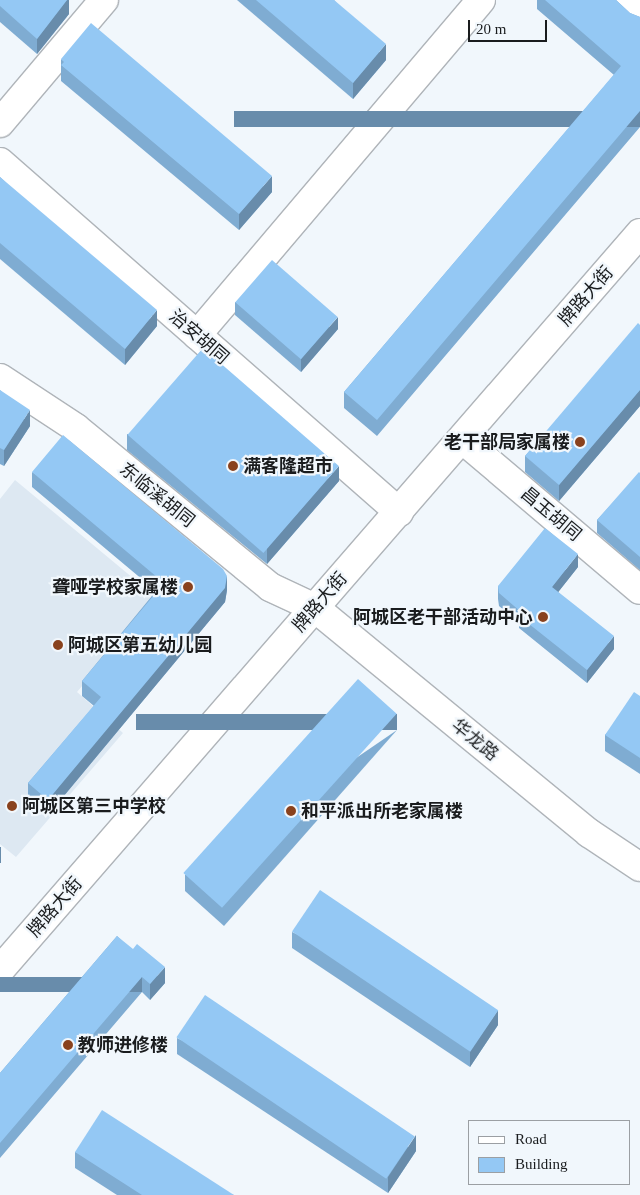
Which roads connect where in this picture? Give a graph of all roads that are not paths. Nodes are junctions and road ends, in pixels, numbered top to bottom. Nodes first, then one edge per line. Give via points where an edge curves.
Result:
1 (104, 0) edge
2 (480, 0) edge
3 (621, 0) edge
4 (640, 17) edge
5 (0, 123) edge
6 (0, 162) edge
7 (640, 233) edge
8 (197, 335) junction
9 (0, 378) edge
10 (462, 439) junction
11 (399, 512) junction
12 (640, 590) edge
13 (315, 608) junction
14 (640, 867) edge
15 (0, 970) edge

1 - 5 street
2 - 8 street
3 - 4 street
6 - 8 street, 治安胡同
7 - 10 street, 牌路大街
8 - 11 street, 治安胡同
9 - 13 street, 东临溪胡同 via 76,428 270,588
10 - 11 street, 牌路大街
10 - 12 street, 昌玉胡同
11 - 13 street, 牌路大街
13 - 14 street, 华龙路 via 589,833
13 - 15 street, 牌路大街

